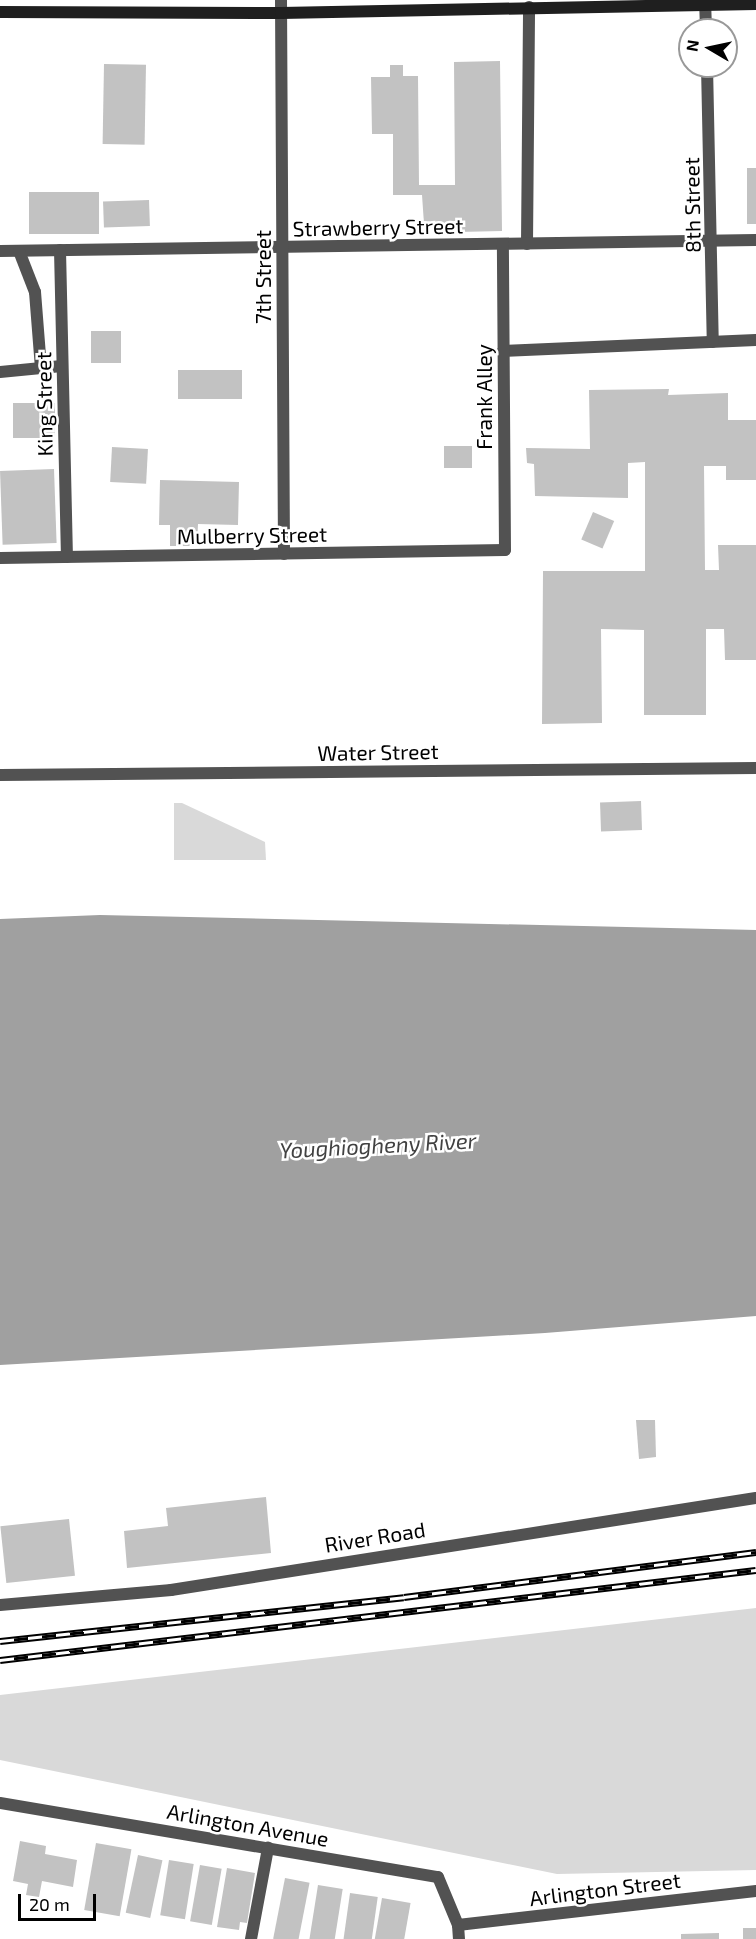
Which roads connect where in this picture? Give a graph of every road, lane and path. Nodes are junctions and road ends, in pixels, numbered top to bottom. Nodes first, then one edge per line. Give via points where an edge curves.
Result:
1 (705, 2) edge
2 (756, 4) edge
3 (281, 6) edge
4 (529, 7) junction
5 (0, 12) edge
6 (706, 18) edge
7 (707, 78) edge
8 (756, 240) edge
9 (713, 241) junction
10 (502, 244) junction
11 (527, 244) junction
12 (283, 248) junction
13 (19, 250) junction
14 (60, 250) junction
15 (0, 251) edge
16 (756, 340) edge
17 (713, 342) junction
18 (503, 351) junction
19 (62, 366) junction
20 (41, 368) junction
21 (0, 372) edge
22 (505, 550) joint
23 (284, 554) junction
24 (67, 557) junction
25 (0, 558) edge
26 (756, 768) edge
27 (0, 776) edge
28 (756, 1498) edge
29 (0, 1605) edge
30 (0, 1803) edge
31 (268, 1848) junction
32 (756, 1891) edge
33 (458, 1925) junction
34 (251, 1939) edge
35 (459, 1939) edge

1 - 2 main road
1 - 4 main road
1 - 6 street
3 - 4 main road
3 - 5 main road
3 - 12 street, 7th Street
4 - 11 street
7 - 9 street, 8th Street
8 - 9 street, Strawberry Street
9 - 11 street, Strawberry Street
9 - 17 street, 8th Street
10 - 11 street, Strawberry Street
10 - 12 street, Strawberry Street
10 - 18 street, Frank Alley
12 - 14 street, Strawberry Street
12 - 23 street, 7th Street
13 - 14 street, Strawberry Street
13 - 15 street, Strawberry Street
13 - 20 street via 35,292
14 - 19 street, King Street
16 - 17 street
17 - 18 street
18 - 22 street, Frank Alley
19 - 20 street
19 - 24 street, King Street
20 - 21 street
22 - 23 street, Mulberry Street
23 - 24 street, Mulberry Street
24 - 25 street, Mulberry Street
26 - 27 street, Water Street
28 - 29 street, River Road via 171,1590
30 - 31 street, Arlington Avenue
31 - 33 street, Arlington Avenue via 438,1877
31 - 34 street
32 - 33 street, Arlington Street
33 - 35 street

